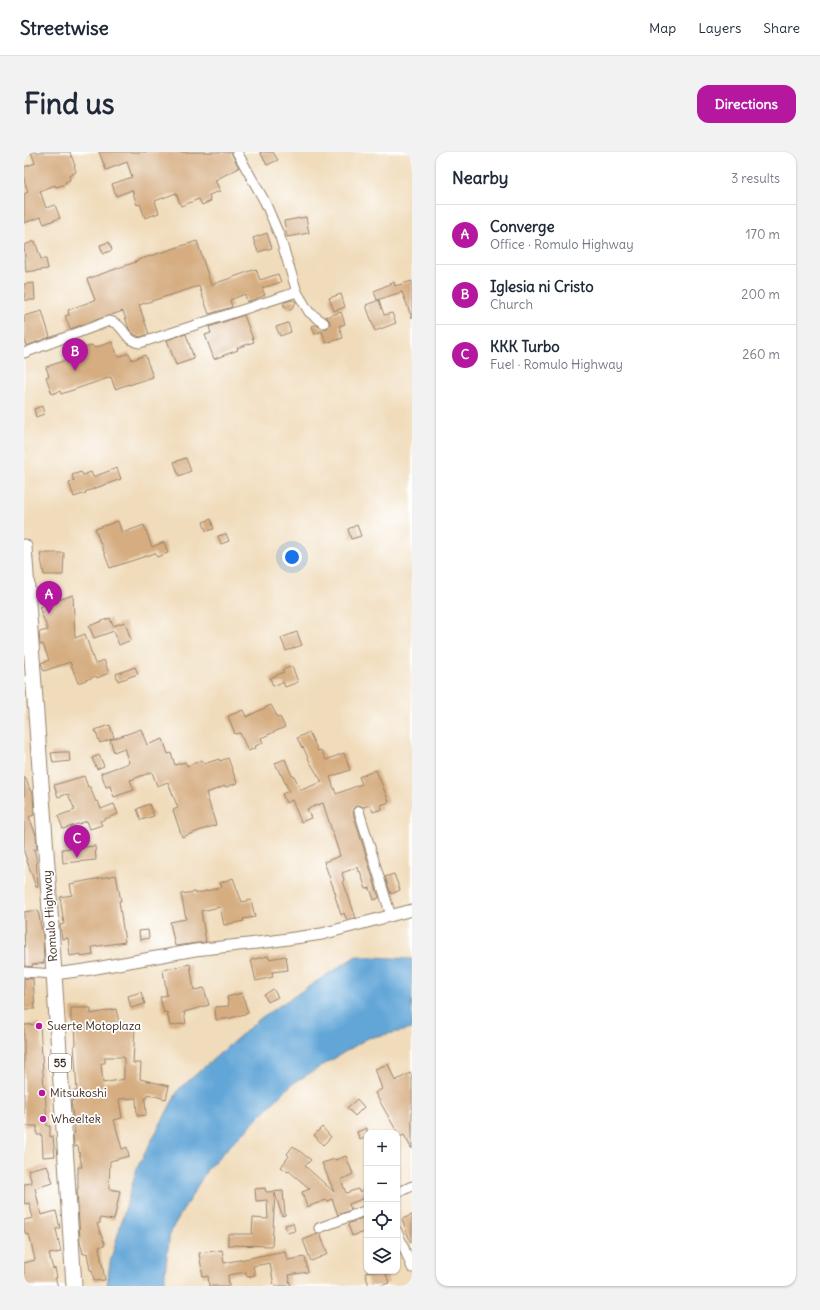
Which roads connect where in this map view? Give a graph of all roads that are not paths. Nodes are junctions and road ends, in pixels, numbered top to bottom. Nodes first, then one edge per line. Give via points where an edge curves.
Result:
1 (237, 152) edge
2 (297, 292) junction
3 (324, 323) dead end
4 (24, 353) edge
5 (24, 547) edge
6 (26, 602) edge
7 (359, 811) dead end
8 (412, 910) edge
9 (392, 916) junction
10 (24, 972) edge
11 (54, 974) junction
12 (412, 1186) edge
13 (400, 1192) edge
14 (364, 1211) edge
15 (319, 1228) dead end
16 (400, 1238) edge
17 (412, 1268) edge
18 (74, 1286) edge

1 - 2 street via 268,209 280,237
2 - 3 street via 309,312
2 - 4 street via 140,343 132,341 117,324 108,321
5 - 6 highway, Romulo Highway / 55
6 - 11 highway, Romulo Highway / 55
7 - 9 street
8 - 9 street
9 - 11 street via 296,939 195,950
10 - 11 street
11 - 18 highway, Romulo Highway / 55
12 - 13 street
14 - 15 street
16 - 17 street

